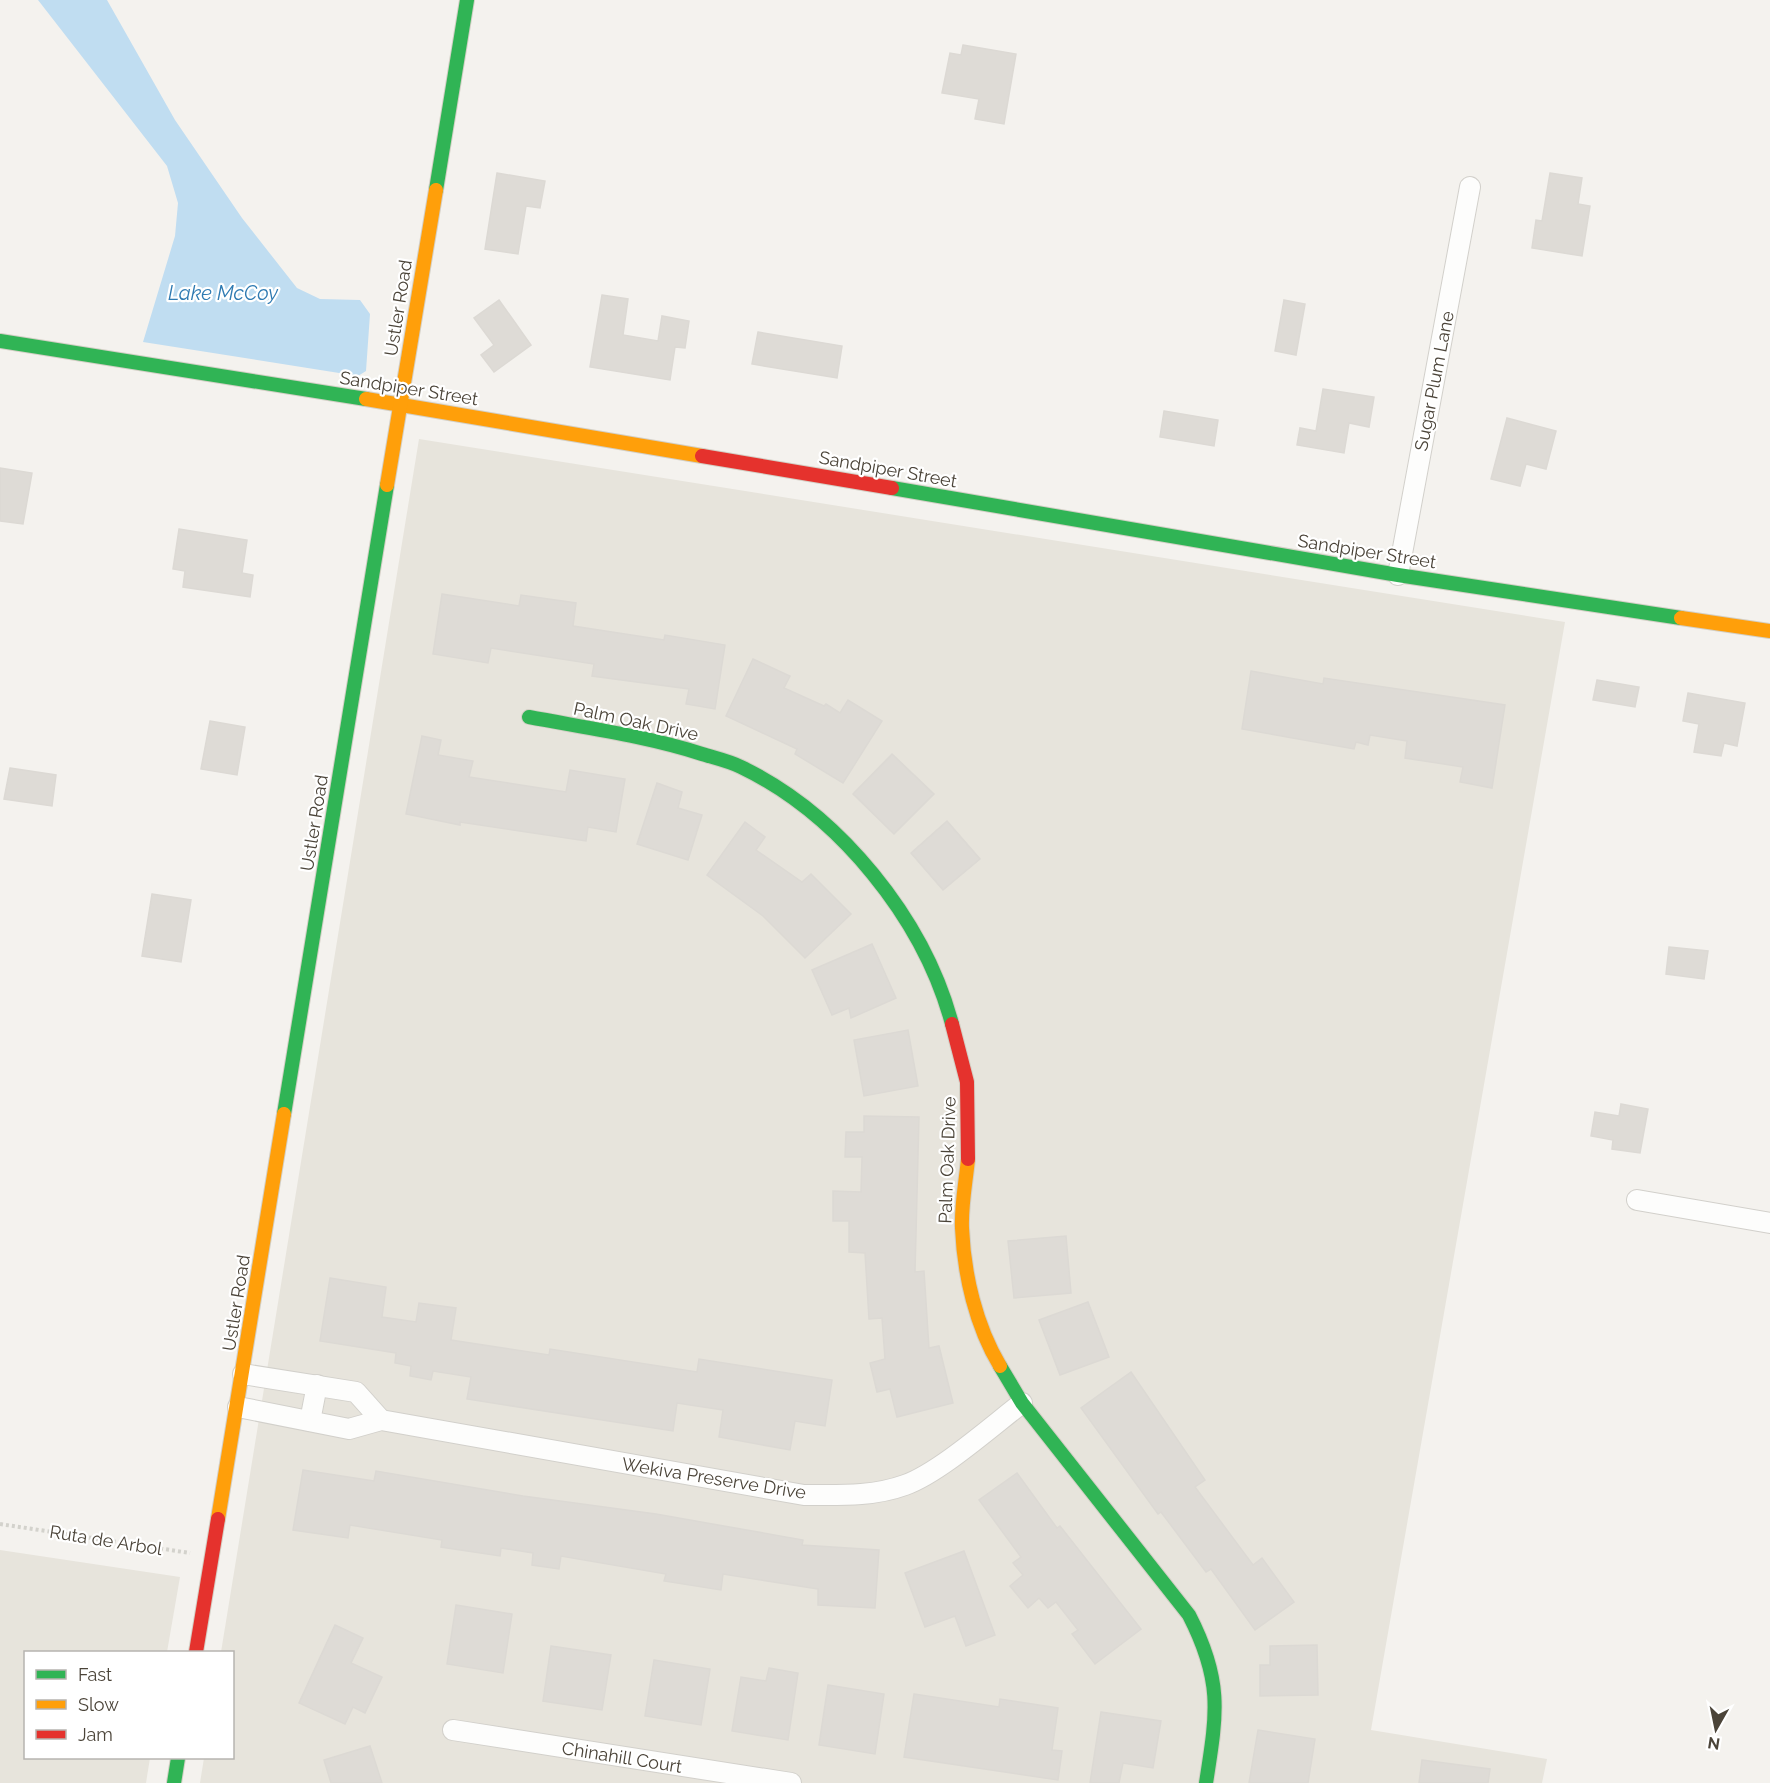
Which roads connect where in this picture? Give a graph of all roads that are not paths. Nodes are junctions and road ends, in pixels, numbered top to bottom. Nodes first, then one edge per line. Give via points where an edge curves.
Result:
1 (467, 0) edge
2 (1470, 187) dead end
3 (0, 341) edge
4 (400, 404) junction
5 (1398, 575) junction
6 (1770, 631) edge
7 (529, 717) dead end
8 (1638, 1200) dead end
9 (1770, 1223) edge
10 (243, 1374) junction
11 (317, 1385) junction
12 (1022, 1403) junction
13 (238, 1407) junction
14 (381, 1420) junction
15 (310, 1421) junction
16 (196, 1651) edge
17 (453, 1730) dead end
18 (178, 1759) edge
19 (174, 1783) edge
20 (791, 1783) edge
21 (1206, 1783) edge

1 - 4 street, Ustler Road
2 - 5 street, Sugar Plum Lane
3 - 4 street, Sandpiper Street
4 - 5 street, Sandpiper Street
4 - 10 street, Ustler Road
5 - 6 street, Sandpiper Street
7 - 12 street, Palm Oak Drive via 666,742 740,766 794,797 850,849 899,907 928,960 949,1014 967,1082 969,1152 962,1227 968,1281 986,1343
8 - 9 street
10 - 11 street
10 - 13 street, Ustler Road
11 - 14 street via 356,1392
11 - 15 street
12 - 14 street, Wekiva Preserve Drive via 945,1462 906,1485 866,1495 804,1495
12 - 21 street, Palm Oak Drive via 1189,1615 1206,1645 1216,1676 1217,1707
13 - 15 street, Wekiva Preserve Drive
13 - 16 street, Ustler Road
14 - 15 street, Wekiva Preserve Drive via 349,1429
17 - 20 street, Chinahill Court
18 - 19 street

